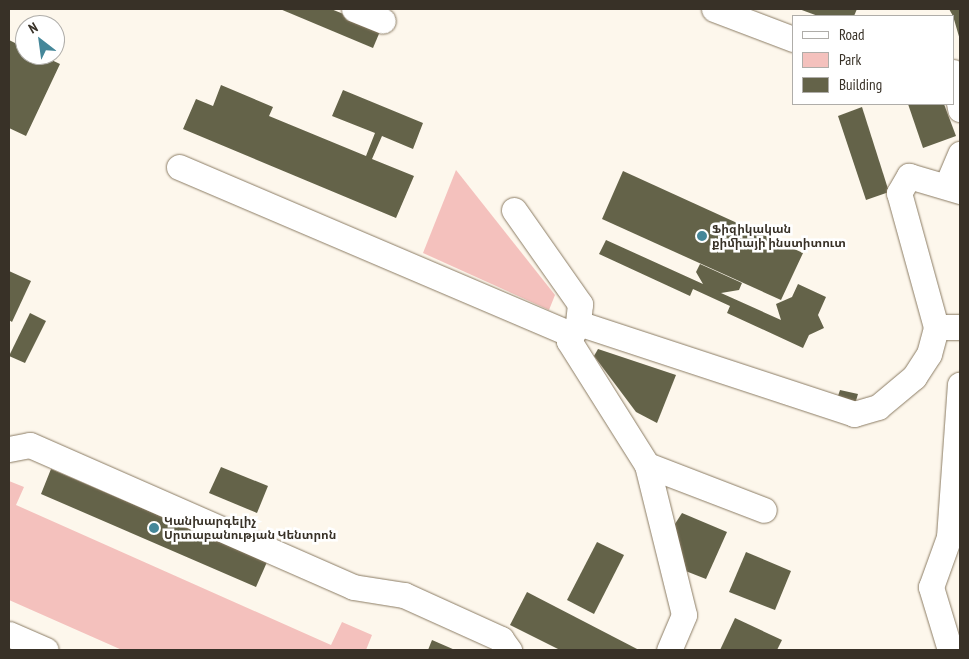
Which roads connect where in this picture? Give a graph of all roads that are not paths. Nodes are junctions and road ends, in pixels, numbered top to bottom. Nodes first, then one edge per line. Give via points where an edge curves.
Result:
1 (354, 9) edge
2 (714, 9) edge
3 (383, 21) dead end
4 (792, 39) edge
5 (954, 77) edge
6 (960, 110) edge
7 (960, 154) edge
8 (179, 166) dead end
9 (954, 188) edge
10 (514, 210) dead end
11 (948, 327) edge
12 (575, 329) junction
13 (960, 384) edge
14 (958, 425) edge
15 (9, 448) edge
16 (647, 464) junction
17 (764, 510) dead end
18 (955, 536) edge
19 (9, 634) edge
20 (9, 645) edge
21 (20, 650) edge
22 (46, 650) edge
23 (508, 650) edge
24 (669, 650) edge
25 (950, 650) edge

1 - 3 street
2 - 4 street
5 - 6 street
7 - 9 street
8 - 12 street
9 - 11 street via 909,176 899,193
10 - 12 street via 580,304
11 - 12 street via 914,377 878,407 854,414
12 - 16 street via 569,341
13 - 14 street
14 - 18 street
15 - 23 street via 30,445 353,587 404,596 502,639
16 - 17 street
16 - 24 street via 684,615
18 - 25 street via 932,587
19 - 22 street
20 - 21 street

